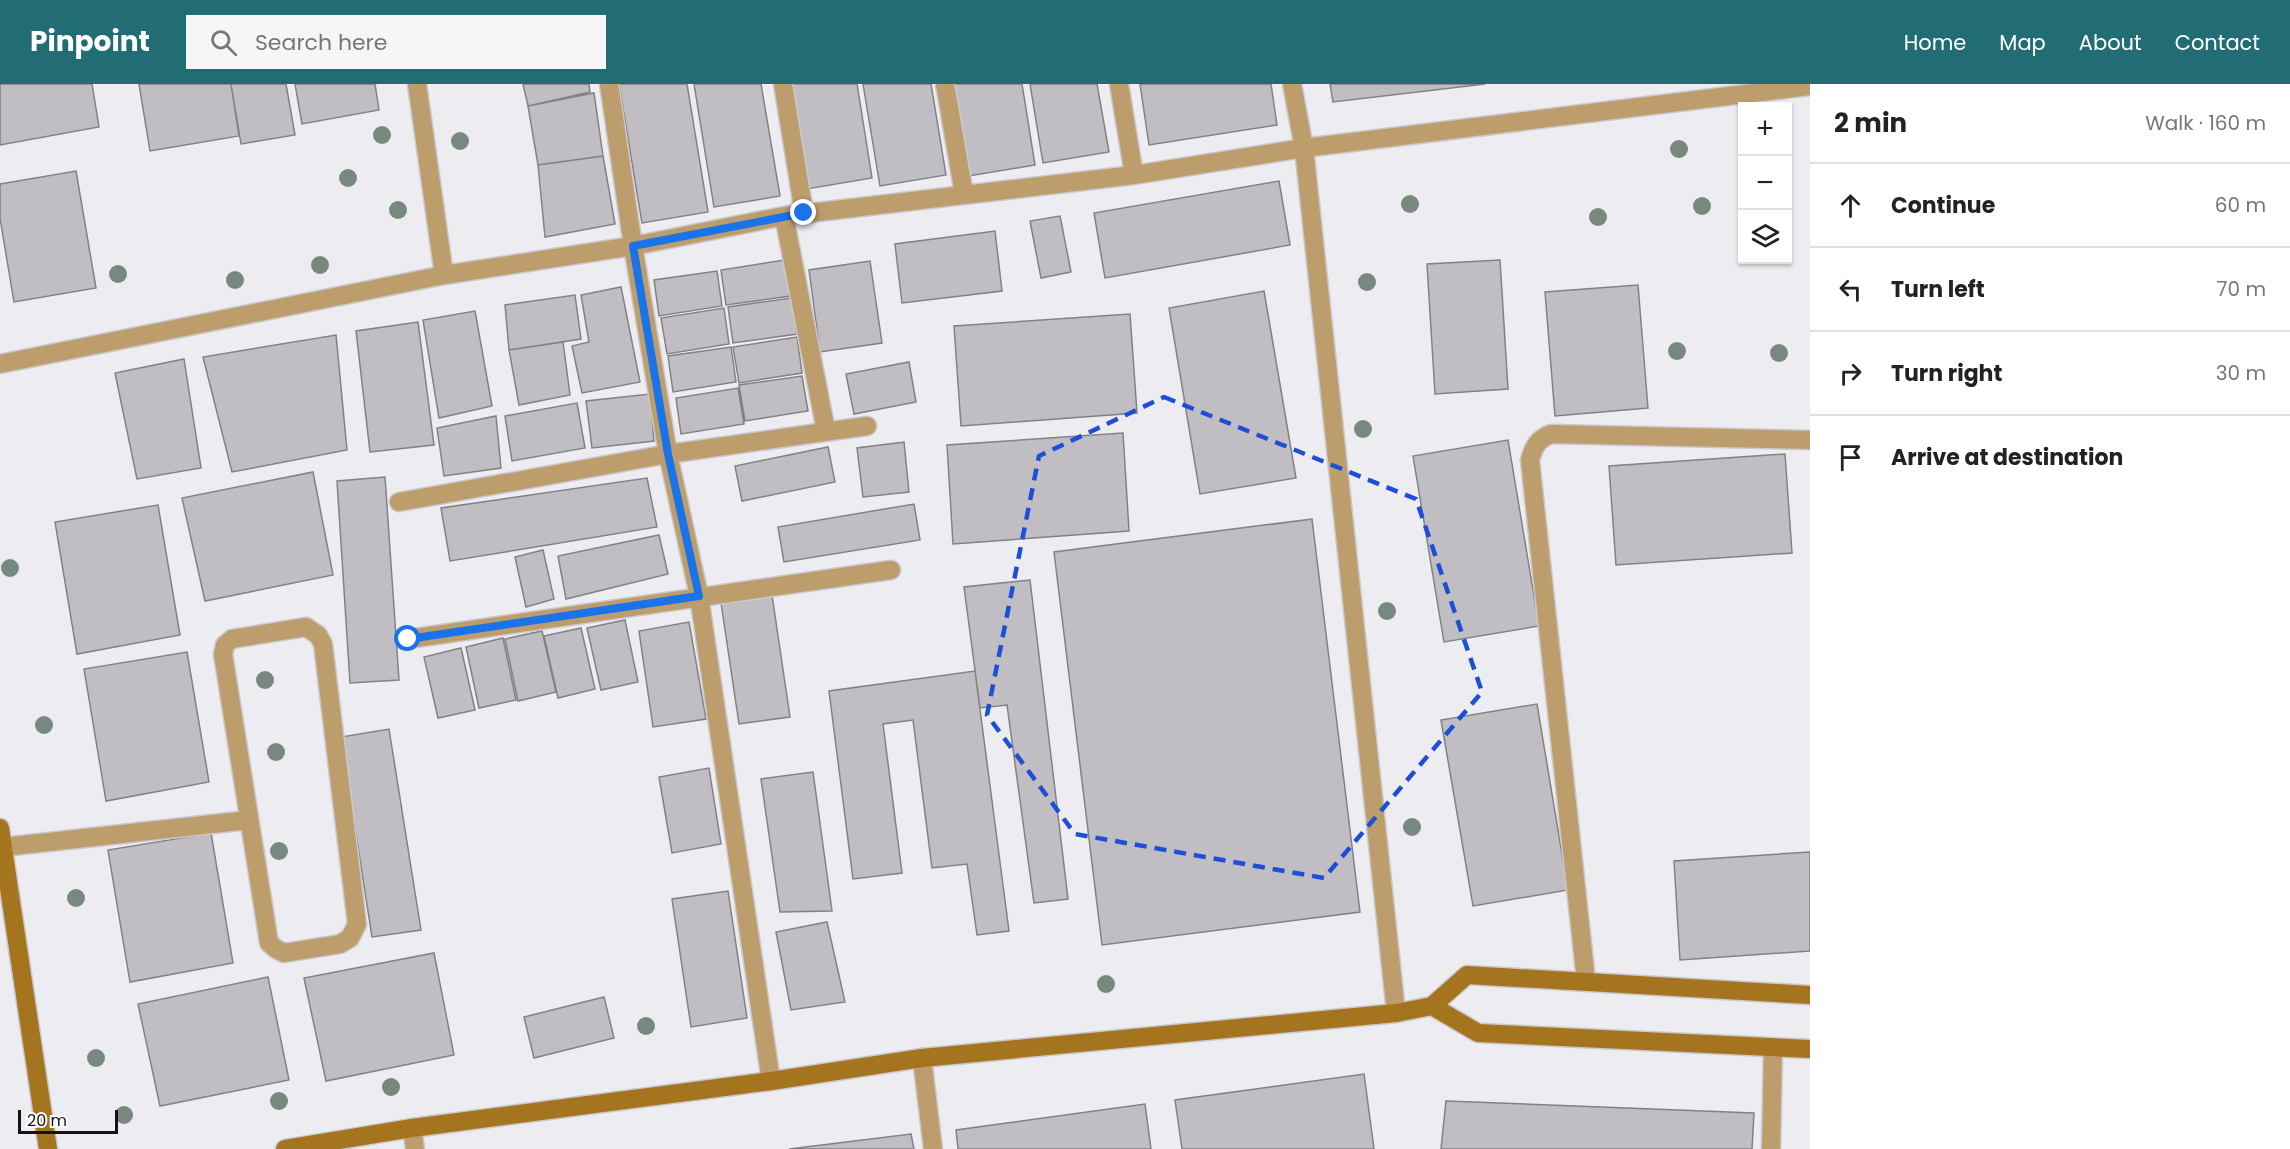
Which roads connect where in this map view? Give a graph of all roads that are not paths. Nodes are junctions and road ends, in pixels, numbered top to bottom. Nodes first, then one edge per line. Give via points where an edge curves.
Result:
1 (417, 84) edge
2 (609, 84) edge
3 (783, 84) edge
4 (945, 84) edge
5 (1119, 84) edge
6 (1292, 84) edge
7 (1810, 86) edge
8 (1305, 148) junction
9 (1134, 175) junction
10 (964, 194) junction
11 (804, 213) junction
12 (784, 216) junction
13 (633, 246) junction
14 (444, 275) junction
15 (0, 364) edge
16 (867, 426) dead end
17 (826, 431) junction
18 (1810, 440) edge
19 (668, 454) junction
20 (399, 502) dead end
21 (891, 570) dead end
22 (699, 596) junction
23 (408, 639) dead end
24 (249, 820) junction
25 (0, 828) edge
26 (3, 847) junction
27 (1586, 981) junction
28 (1810, 995) edge
29 (1432, 1006) junction
30 (1396, 1013) junction
31 (1773, 1048) junction
32 (1810, 1049) edge
33 (922, 1058) junction
34 (771, 1081) junction
35 (412, 1128) junction
36 (48, 1149) edge
37 (285, 1149) edge
38 (415, 1149) edge
39 (933, 1149) edge
40 (1771, 1149) edge

1 - 14 street
2 - 13 street
3 - 11 street
4 - 10 street
5 - 9 street
6 - 8 street
7 - 8 street
8 - 9 street
8 - 30 street
9 - 10 street
10 - 11 street
11 - 12 street
12 - 13 street
12 - 17 street
13 - 14 street
13 - 19 street
14 - 15 street
16 - 17 street
17 - 19 street
18 - 27 street via 1551,434 1540,438 1534,446 1530,460
19 - 20 street
19 - 22 street
21 - 22 street
22 - 23 street
22 - 34 street
24 - 24 street via 223,654 225,645 232,639 306,627 323,644 357,924 350,938 340,944 284,952 269,943
24 - 26 street
25 - 26 street
26 - 36 street
27 - 28 street
27 - 29 street via 1467,975
29 - 30 street
29 - 31 street via 1478,1033
30 - 33 street
31 - 32 street
31 - 40 street
33 - 34 street
33 - 39 street
34 - 35 street
35 - 37 street
35 - 38 street

